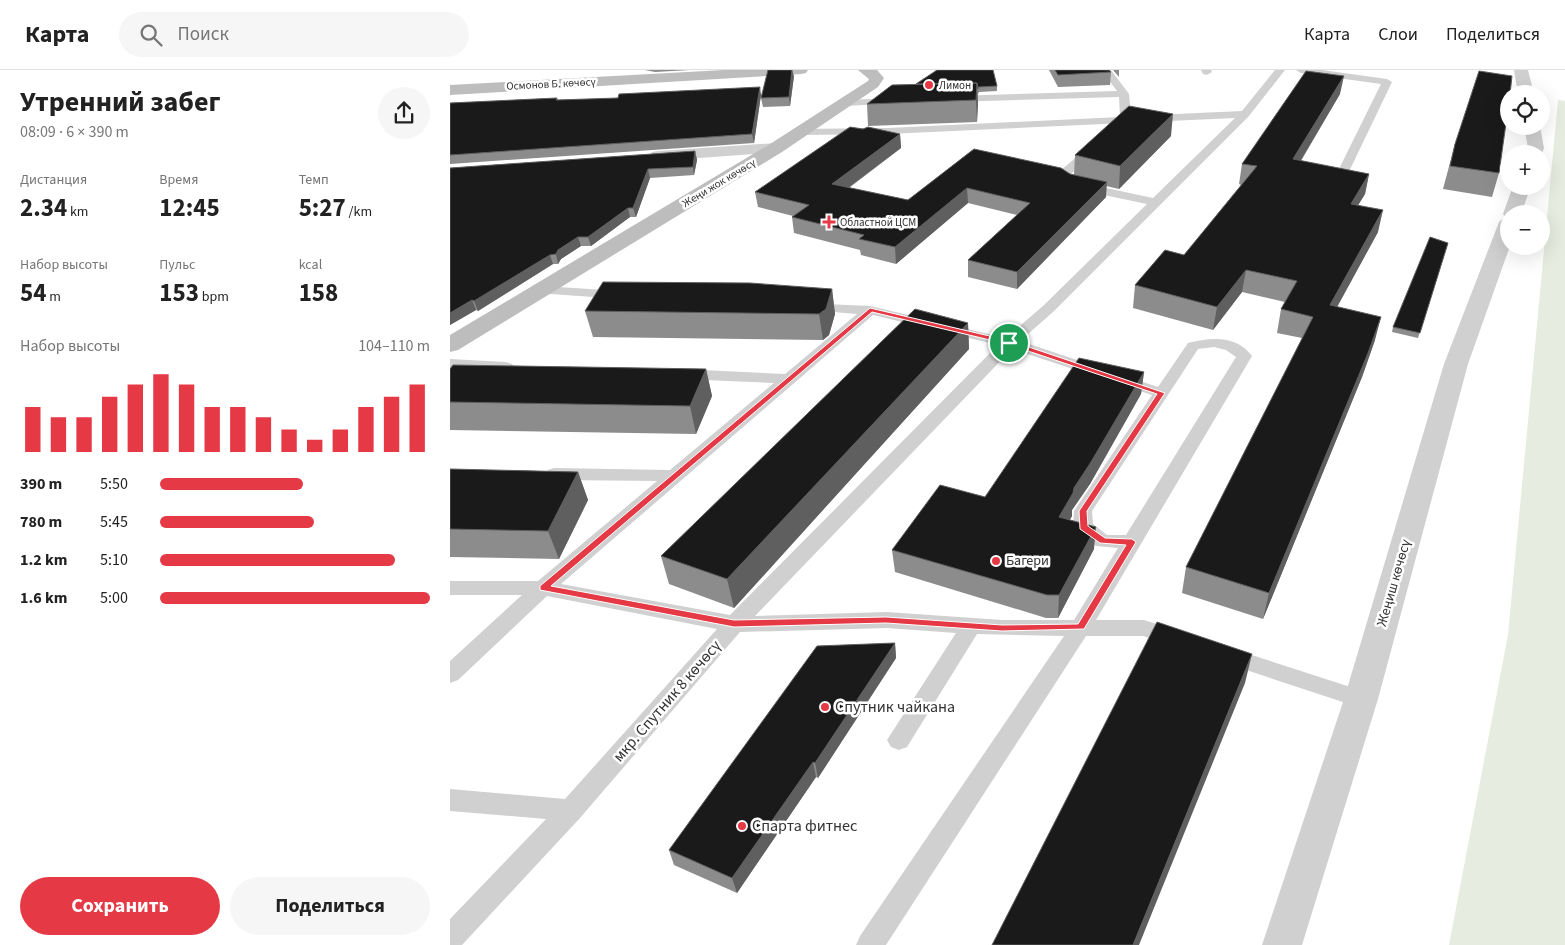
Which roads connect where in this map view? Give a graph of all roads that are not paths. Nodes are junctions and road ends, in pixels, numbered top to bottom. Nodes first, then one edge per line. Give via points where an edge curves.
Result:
1 (801, 70) edge
2 (865, 70) edge
3 (1106, 70) edge
4 (1280, 70) edge
5 (1301, 70) edge
6 (1521, 70) edge
7 (1524, 85) edge
8 (450, 90) edge
9 (1124, 94) junction
10 (945, 100) edge
11 (905, 101) edge
12 (846, 102) junction
13 (1244, 114) junction
14 (1126, 120) junction
15 (799, 132) junction
16 (1113, 132) edge
17 (1099, 144) edge
18 (776, 148) junction
19 (638, 158) edge
20 (1340, 179) edge
21 (1156, 202) junction
22 (1500, 246) edge
23 (542, 290) junction
24 (632, 295) edge
25 (791, 305) edge
26 (870, 310) junction
27 (455, 339) edge
28 (1009, 343) junction
29 (450, 364) edge
30 (519, 367) edge
31 (668, 374) edge
32 (787, 379) junction
33 (1162, 393) junction
34 (539, 474) edge
35 (677, 476) junction
36 (1132, 542) junction
37 (450, 588) edge
38 (543, 588) junction
39 (734, 624) junction
40 (971, 626) junction
41 (1081, 627) junction
42 (450, 674) edge
43 (1361, 699) junction
44 (899, 740) dead end
45 (450, 800) edge
46 (571, 810) junction
47 (450, 938) edge
48 (870, 945) edge
49 (1282, 945) edge

1 - 8 main road, Осмонов Б. көчөсү
2 - 12 main road, Жеңи жок көчөсү via 877,78 874,84
3 - 9 lane
4 - 13 lane
5 - 20 lane via 1387,82
6 - 7 street
9 - 10 lane
9 - 14 lane
11 - 12 lane
12 - 15 main road, Жеңи жок көчөсү
13 - 14 lane
13 - 21 lane
14 - 15 lane
14 - 16 lane
15 - 18 main road, Жеңи жок көчөсү
17 - 21 lane via 1066,173 1065,179 1074,185
18 - 19 street
18 - 23 main road, Жеңи жок көчөсү
21 - 28 lane
22 - 43 street, Жеңиш көчөсү via 1456,364
23 - 24 lane
23 - 27 main road, Жеңи жок көчөсү
25 - 26 lane
26 - 28 lane
26 - 32 lane
28 - 33 lane
28 - 39 lane
29 - 30 lane
31 - 32 lane
32 - 35 lane
33 - 36 lane via 1083,511 1083,527 1103,541
33 - 36 lane via 1193,346 1212,341 1234,346 1244,356
34 - 35 lane
35 - 38 lane
36 - 41 lane
37 - 38 lane
38 - 39 lane
38 - 42 lane
39 - 40 lane via 886,620
39 - 46 lane, мкр. Спутник 8 көчөсү
40 - 41 lane
40 - 44 lane
41 - 43 lane via 1144,628
41 - 48 lane
43 - 49 street, Жеңиш көчөсү
45 - 46 lane
46 - 47 lane, мкр. Спутник 8 көчөсү

